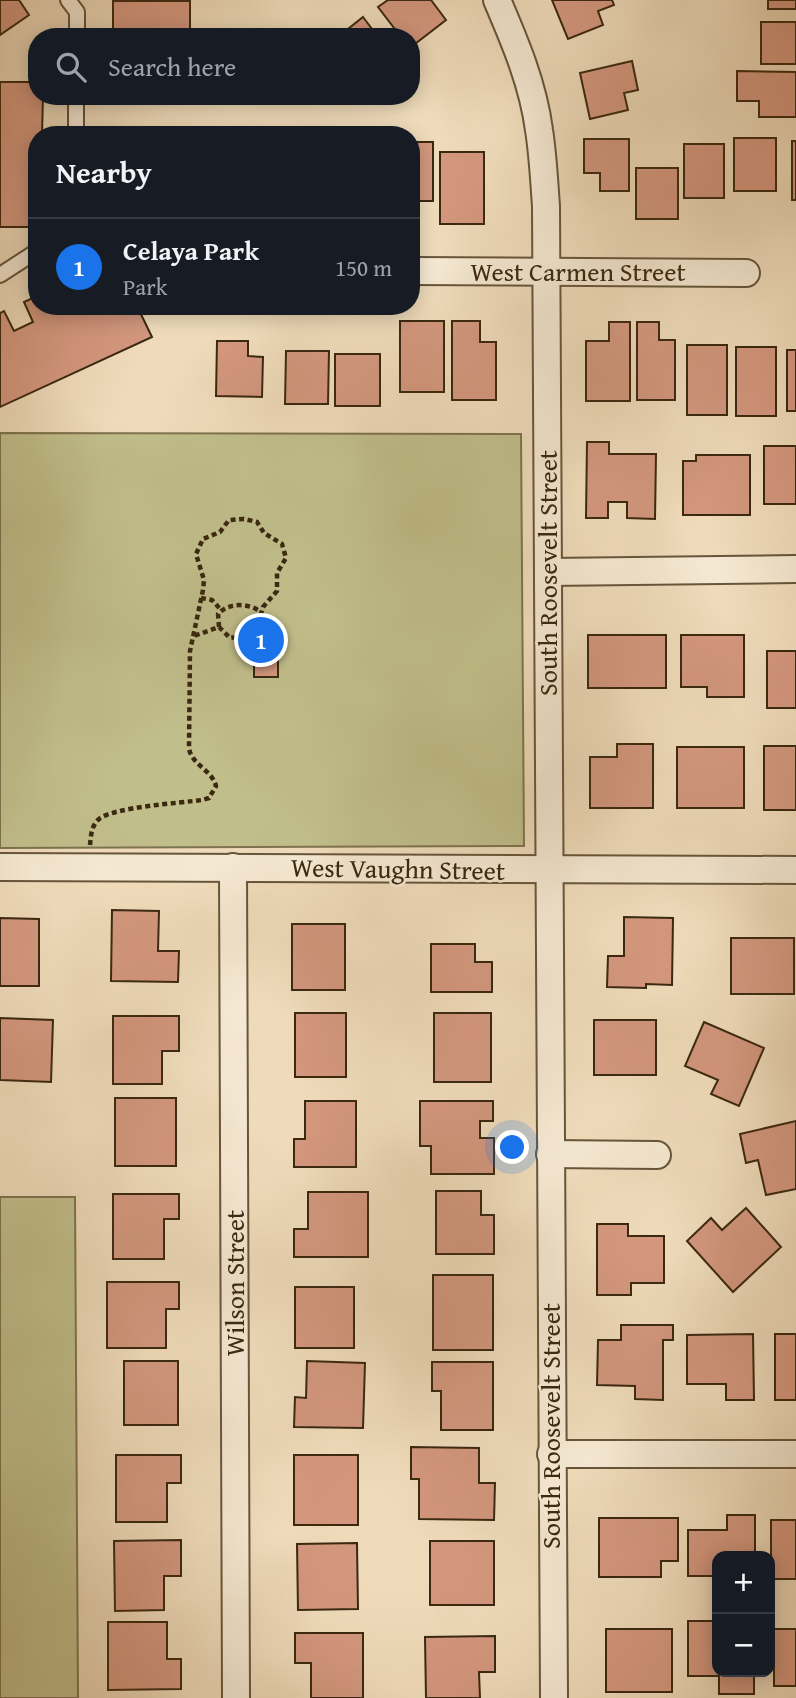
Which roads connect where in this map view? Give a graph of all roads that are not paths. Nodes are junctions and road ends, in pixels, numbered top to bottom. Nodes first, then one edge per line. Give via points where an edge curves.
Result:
1 (68, 0) edge
2 (497, 0) edge
3 (77, 28) edge
4 (76, 105) edge
5 (76, 126) edge
6 (28, 257) edge
7 (420, 271) edge
8 (547, 272) junction
9 (746, 273) dead end
10 (0, 275) edge
11 (796, 569) edge
12 (548, 572) junction
13 (0, 867) edge
14 (233, 867) junction
15 (548, 870) junction
16 (796, 870) edge
17 (551, 1154) junction
18 (657, 1155) dead end
19 (551, 1454) junction
20 (796, 1454) edge
21 (236, 1698) edge
22 (554, 1698) edge

1 - 3 lane via 78,12
2 - 8 street, South Roosevelt Street via 530,85 539,128
4 - 5 lane
6 - 10 lane
7 - 8 street, West Carmen Street
8 - 9 street, West Carmen Street
8 - 12 street, South Roosevelt Street
11 - 12 street
12 - 15 street, South Roosevelt Street
13 - 14 street, West Vaughn Street
14 - 15 street, West Vaughn Street
14 - 21 street, Wilson Street
15 - 16 street, West Vaughn Street
15 - 17 street, South Roosevelt Street
17 - 18 street
17 - 19 street, South Roosevelt Street
19 - 20 street
19 - 22 street, South Roosevelt Street

